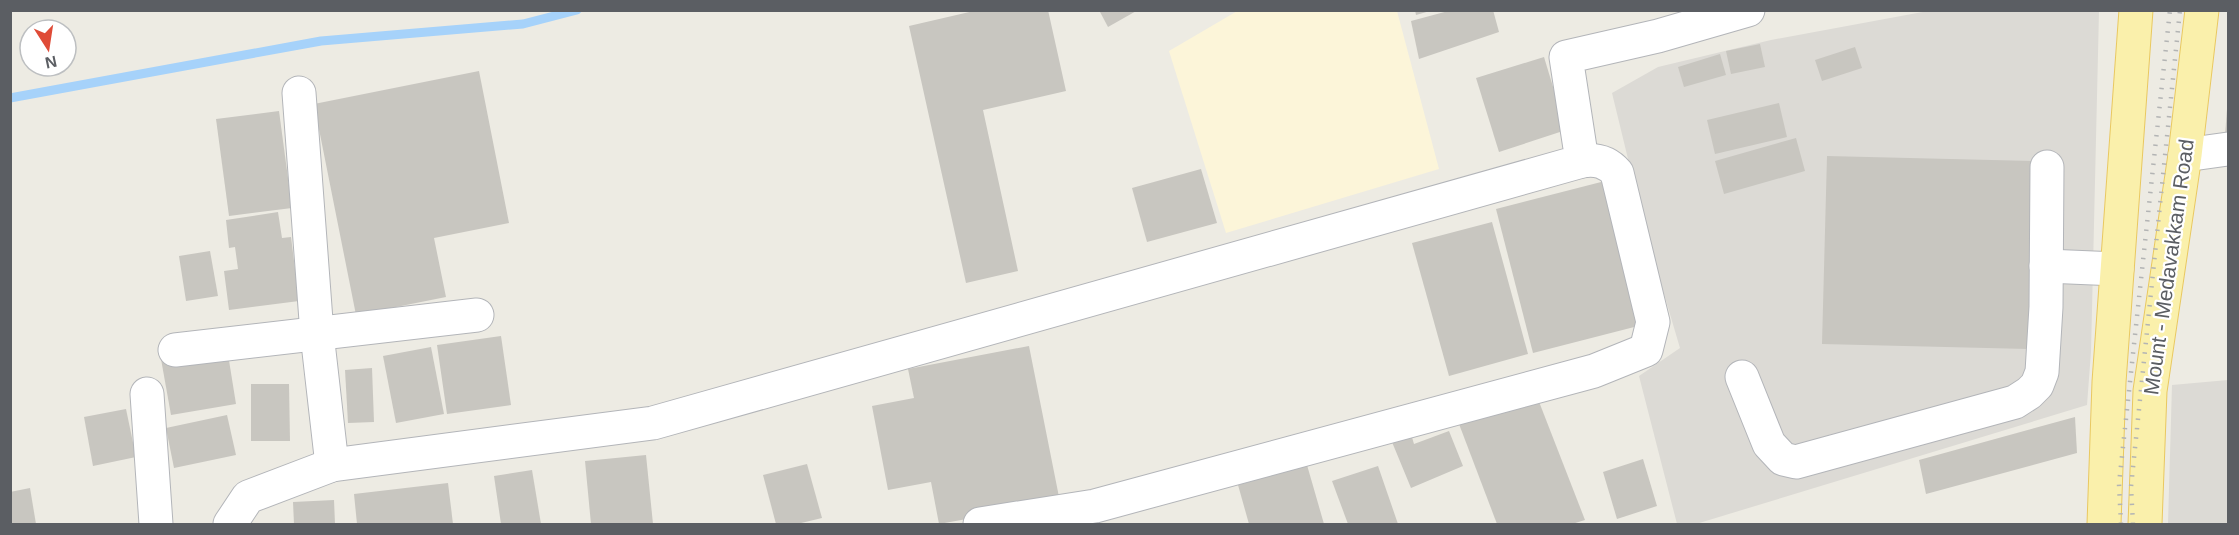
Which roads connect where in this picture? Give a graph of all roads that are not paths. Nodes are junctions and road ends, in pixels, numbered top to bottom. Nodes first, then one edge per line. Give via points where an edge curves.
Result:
1 (1748, 10) edge
2 (2136, 10) edge
3 (2202, 10) edge
4 (299, 93) dead end
5 (2229, 149) edge
6 (2185, 154) junction
7 (1582, 160) junction
8 (2047, 167) dead end
9 (2046, 266) junction
10 (2117, 269) junction
11 (477, 315) dead end
12 (317, 334) junction
13 (175, 350) dead end
14 (1742, 377) dead end
15 (147, 394) dead end
16 (332, 465) junction
17 (997, 523) edge
18 (156, 525) edge
19 (230, 525) edge
20 (2104, 525) edge
21 (2145, 525) edge

1 - 7 street via 1566,57
2 - 10 main road, Mount - Medavakkam Road
3 - 6 main road, Mount - Medavakkam Road
4 - 12 street
5 - 6 street
6 - 21 main road, Mount - Medavakkam Road via 2150,391
7 - 16 street via 653,423
7 - 17 street via 1602,162 1617,173 1653,322 1646,350 1594,371 1095,506
8 - 9 street
9 - 10 street
9 - 14 street via 2042,372 2037,385 2015,402 1796,462 1783,459 1769,444
10 - 20 main road, Mount - Medavakkam Road
11 - 12 street
12 - 13 street
12 - 16 street
15 - 18 street
16 - 19 street via 248,497

